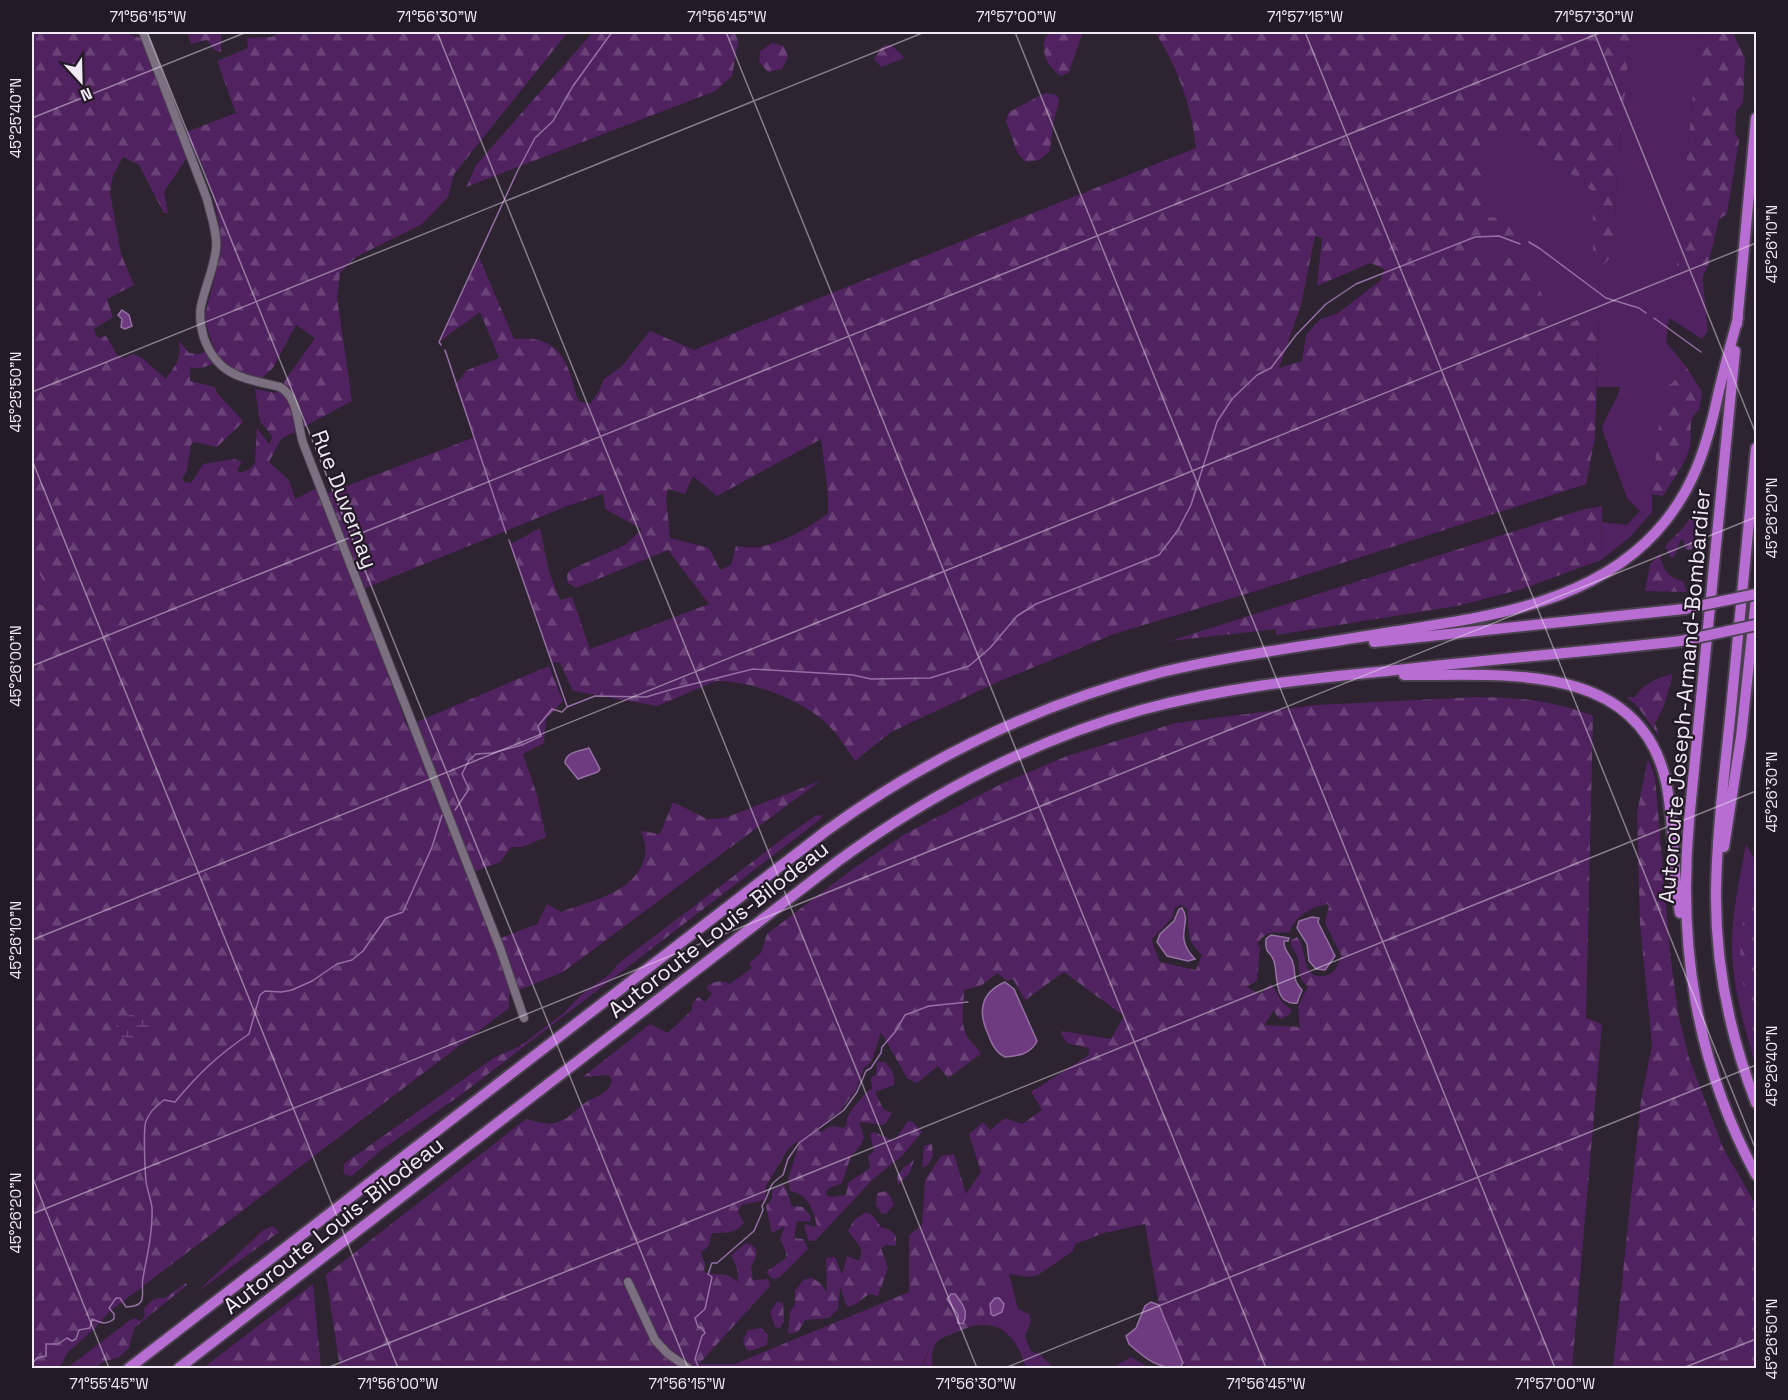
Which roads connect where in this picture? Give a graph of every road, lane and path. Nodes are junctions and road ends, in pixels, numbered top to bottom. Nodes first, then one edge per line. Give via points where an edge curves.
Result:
1 (143, 32) edge
2 (1756, 118) edge
3 (1738, 318) junction
4 (1756, 448) edge
5 (1756, 596) edge
6 (1756, 625) edge
7 (1272, 652) junction
8 (1356, 674) junction
9 (1716, 891) junction
10 (1688, 956) junction
11 (524, 1018) dead end
12 (1756, 1102) edge
13 (1756, 1175) edge
14 (628, 1282) dead end
15 (129, 1368) edge
16 (179, 1368) edge
17 (688, 1368) edge

1 - 11 street, Rue Duvernay via 213,223 217,247 201,308 207,347 228,372 280,387 293,402 303,443 493,928
2 - 3 highway
3 - 7 highway via 1711,429 1695,475 1665,522 1622,563 1572,591 1517,608
3 - 10 highway, Autoroute Joseph-Armand-Bombardier via 1686,861
4 - 9 highway, Autoroute Joseph-Armand-Bombardier
5 - 7 highway, bridge via 1684,609
5 - 9 highway via 1735,784
6 - 8 highway, bridge via 1681,641
7 - 15 highway, Autoroute Louis-Bilodeau via 1173,670 1068,702 966,745 879,795 793,856
8 - 10 highway via 1551,681 1588,690 1621,708 1648,739 1663,772 1676,892
8 - 16 highway, Autoroute Louis-Bilodeau via 1237,688 1140,711 1039,746 927,802 830,867
9 - 12 highway, Autoroute Joseph-Armand-Bombardier via 1727,1005
10 - 13 highway, Autoroute Joseph-Armand-Bombardier via 1714,1078
14 - 17 street via 655,1340

